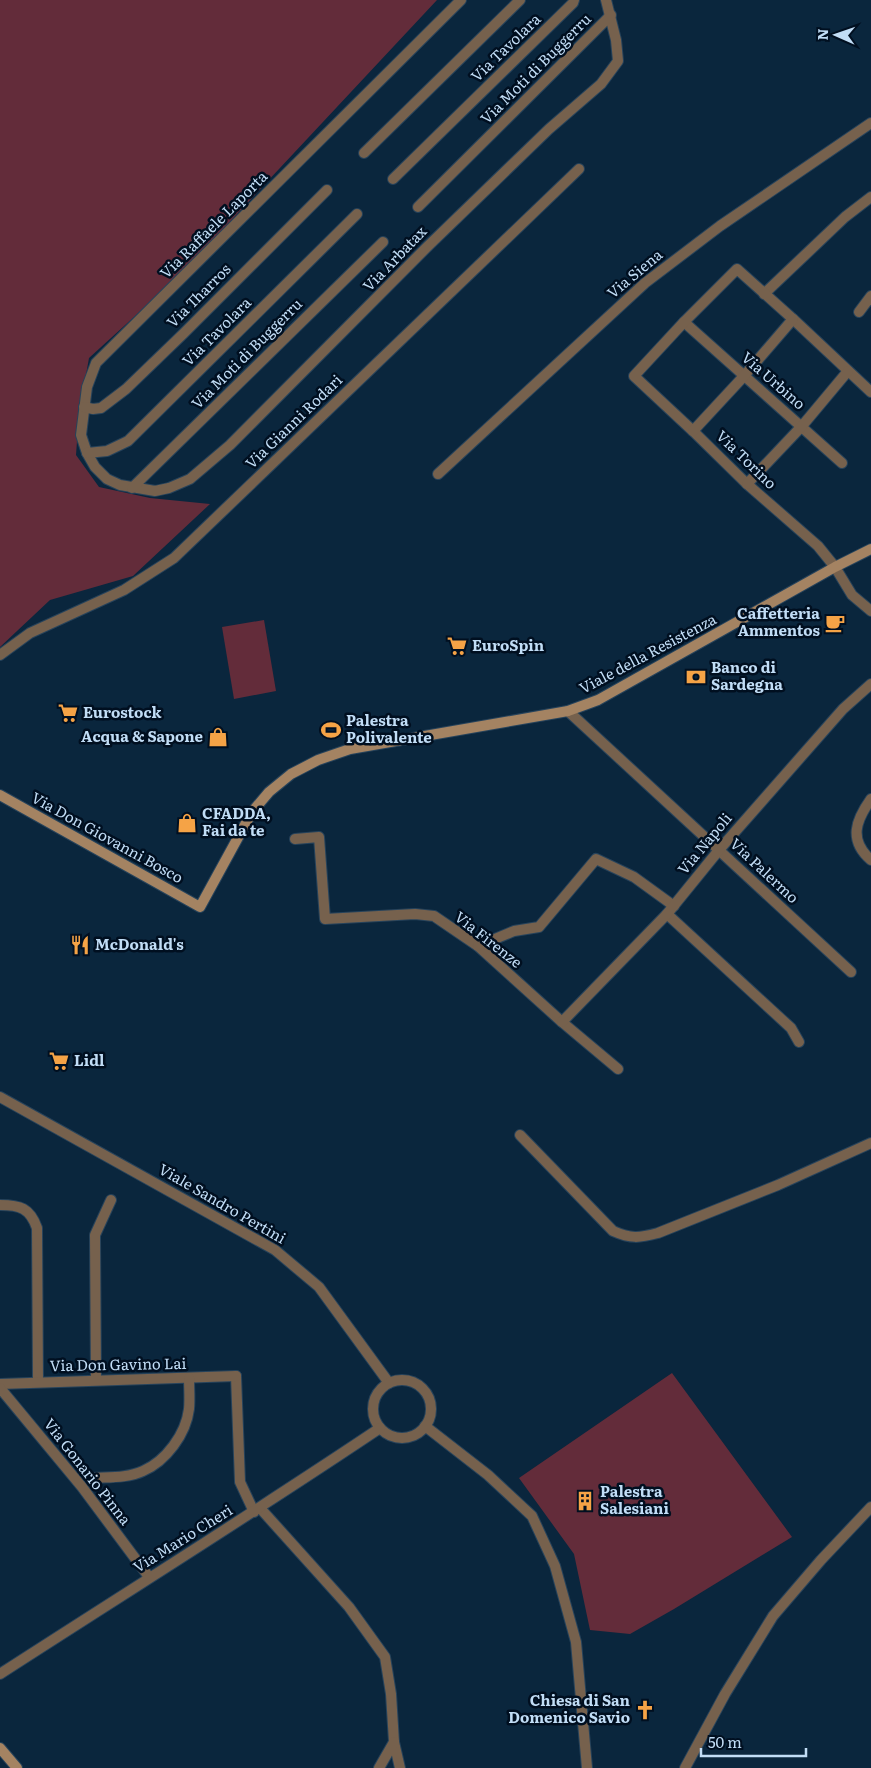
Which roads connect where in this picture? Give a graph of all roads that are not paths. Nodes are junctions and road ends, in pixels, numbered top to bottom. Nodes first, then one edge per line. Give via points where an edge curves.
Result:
1 (461, 0) edge
2 (520, 0) edge
3 (574, 0) edge
4 (606, 0) edge
5 (611, 15) junction
6 (871, 123) edge
7 (364, 153) dead end
8 (579, 169) dead end
9 (393, 179) dead end
10 (327, 190) dead end
11 (871, 197) edge
12 (418, 207) dead end
13 (357, 214) dead end
14 (383, 242) dead end
15 (764, 294) junction
16 (871, 296) edge
17 (859, 312) dead end
18 (793, 319) junction
19 (684, 322) junction
20 (848, 371) junction
21 (744, 376) junction
22 (871, 392) edge
23 (84, 407) junction
24 (802, 426) junction
25 (693, 431) junction
26 (87, 453) junction
27 (842, 463) dead end
28 (438, 474) dead end
29 (747, 484) junction
30 (132, 488) junction
31 (871, 549) edge
32 (836, 567) junction
33 (871, 611) edge
34 (0, 656) edge
35 (871, 684) edge
36 (568, 711) junction
37 (0, 795) edge
38 (871, 799) edge
39 (295, 839) dead end
40 (719, 850) junction
41 (871, 860) edge
42 (200, 906) joint
43 (670, 910) junction
44 (478, 946) junction
45 (851, 972) dead end
46 (562, 1022) junction
47 (800, 1042) dead end
48 (618, 1068) dead end
49 (0, 1097) edge
50 (520, 1136) dead end
51 (871, 1143) edge
52 (111, 1200) dead end
53 (0, 1205) edge
54 (189, 1378) junction
55 (96, 1380) junction
56 (38, 1382) junction
57 (390, 1383) junction
58 (0, 1386) edge
59 (425, 1426) junction
60 (380, 1428) junction
61 (94, 1478) dead end
62 (871, 1507) edge
63 (257, 1510) junction
64 (150, 1577) junction
65 (0, 1674) edge
66 (394, 1742) junction
67 (0, 1748) edge
68 (17, 1768) edge
69 (378, 1768) edge
70 (400, 1768) edge
71 (587, 1768) edge
72 (686, 1768) edge

1 - 23 street, Via Raffaele Laporta via 96,362
2 - 7 street
3 - 9 street, Via Tavolara
4 - 5 street, Via Arbatax
5 - 12 street, Via Moti di Buggerru
5 - 30 street, Via Arbatax via 618,61 601,84 549,129 441,233 208,465 190,480 169,488 155,491
6 - 28 street, Via Siena via 720,226 645,283
8 - 34 street, Via Gianni Rodari via 174,558 124,590 30,633
10 - 23 street, Via Tharros via 126,389 102,408
11 - 15 street via 845,217
13 - 26 street, Via Tavolara via 128,441 107,451
14 - 30 street, Via Moti di Buggerru
15 - 18 street
15 - 19 street via 737,269
16 - 17 street
18 - 20 street
18 - 21 street
19 - 21 street, Via Urbino
19 - 25 street, Via Torino via 634,376
20 - 22 street
20 - 24 street
21 - 24 street, Via Urbino
21 - 25 street
23 - 26 street, Via Raffaele Laporta via 81,434
24 - 27 street, Via Urbino
24 - 29 street
25 - 29 street, Via Torino
26 - 30 street, Via Raffaele Laporta via 107,479
29 - 32 street, Via Torino via 818,546
31 - 32 main road, Viale della Resistenza
32 - 33 street, Via Torino via 852,595
32 - 36 main road, Viale della Resistenza via 598,700
35 - 40 street, Via Napoli via 843,709
36 - 40 street, Via Palermo
36 - 42 main road, Viale della Resistenza via 350,750 318,760 291,774 252,812
37 - 42 main road, Via Don Giovanni Bosco
38 - 41 street via 856,825 857,839
39 - 44 street, Via Firenze via 319,838 325,919 414,914 434,916
40 - 43 street, Via Napoli
40 - 45 street, Via Palermo
43 - 44 street via 634,877 596,859 539,928 514,930
43 - 46 street, Via Napoli
43 - 47 street via 791,1028
44 - 46 street, Via Firenze
46 - 48 street, Via Firenze
49 - 57 street, Viale Sandro Pertini via 275,1250 318,1287
50 - 51 street via 613,1231 626,1237 642,1238 778,1185
52 - 55 street via 95,1235
53 - 56 street via 13,1205 28,1211 37,1228
54 - 55 street, Via Don Gavino Lai
54 - 61 street via 189,1410 172,1449 142,1472
54 - 63 street, Via Don Gavino Lai via 236,1376 240,1482
55 - 56 street, Via Don Gavino Lai
56 - 58 street, Via Don Gavino Lai
57 - 59 street via 404,1380 424,1391 430,1405
57 - 60 street via 378,1393 373,1407
58 - 64 street, Via Gonario Pinna
59 - 60 street via 415,1435 403,1438
59 - 71 street via 488,1475 532,1516 555,1566 576,1642
60 - 63 street, Via Mario Cheri
62 - 72 street via 773,1616 725,1694
63 - 64 street, Via Mario Cheri
63 - 66 street via 349,1607 385,1656
64 - 65 street, Via Mario Cheri
66 - 69 street
66 - 70 street
67 - 68 main road

